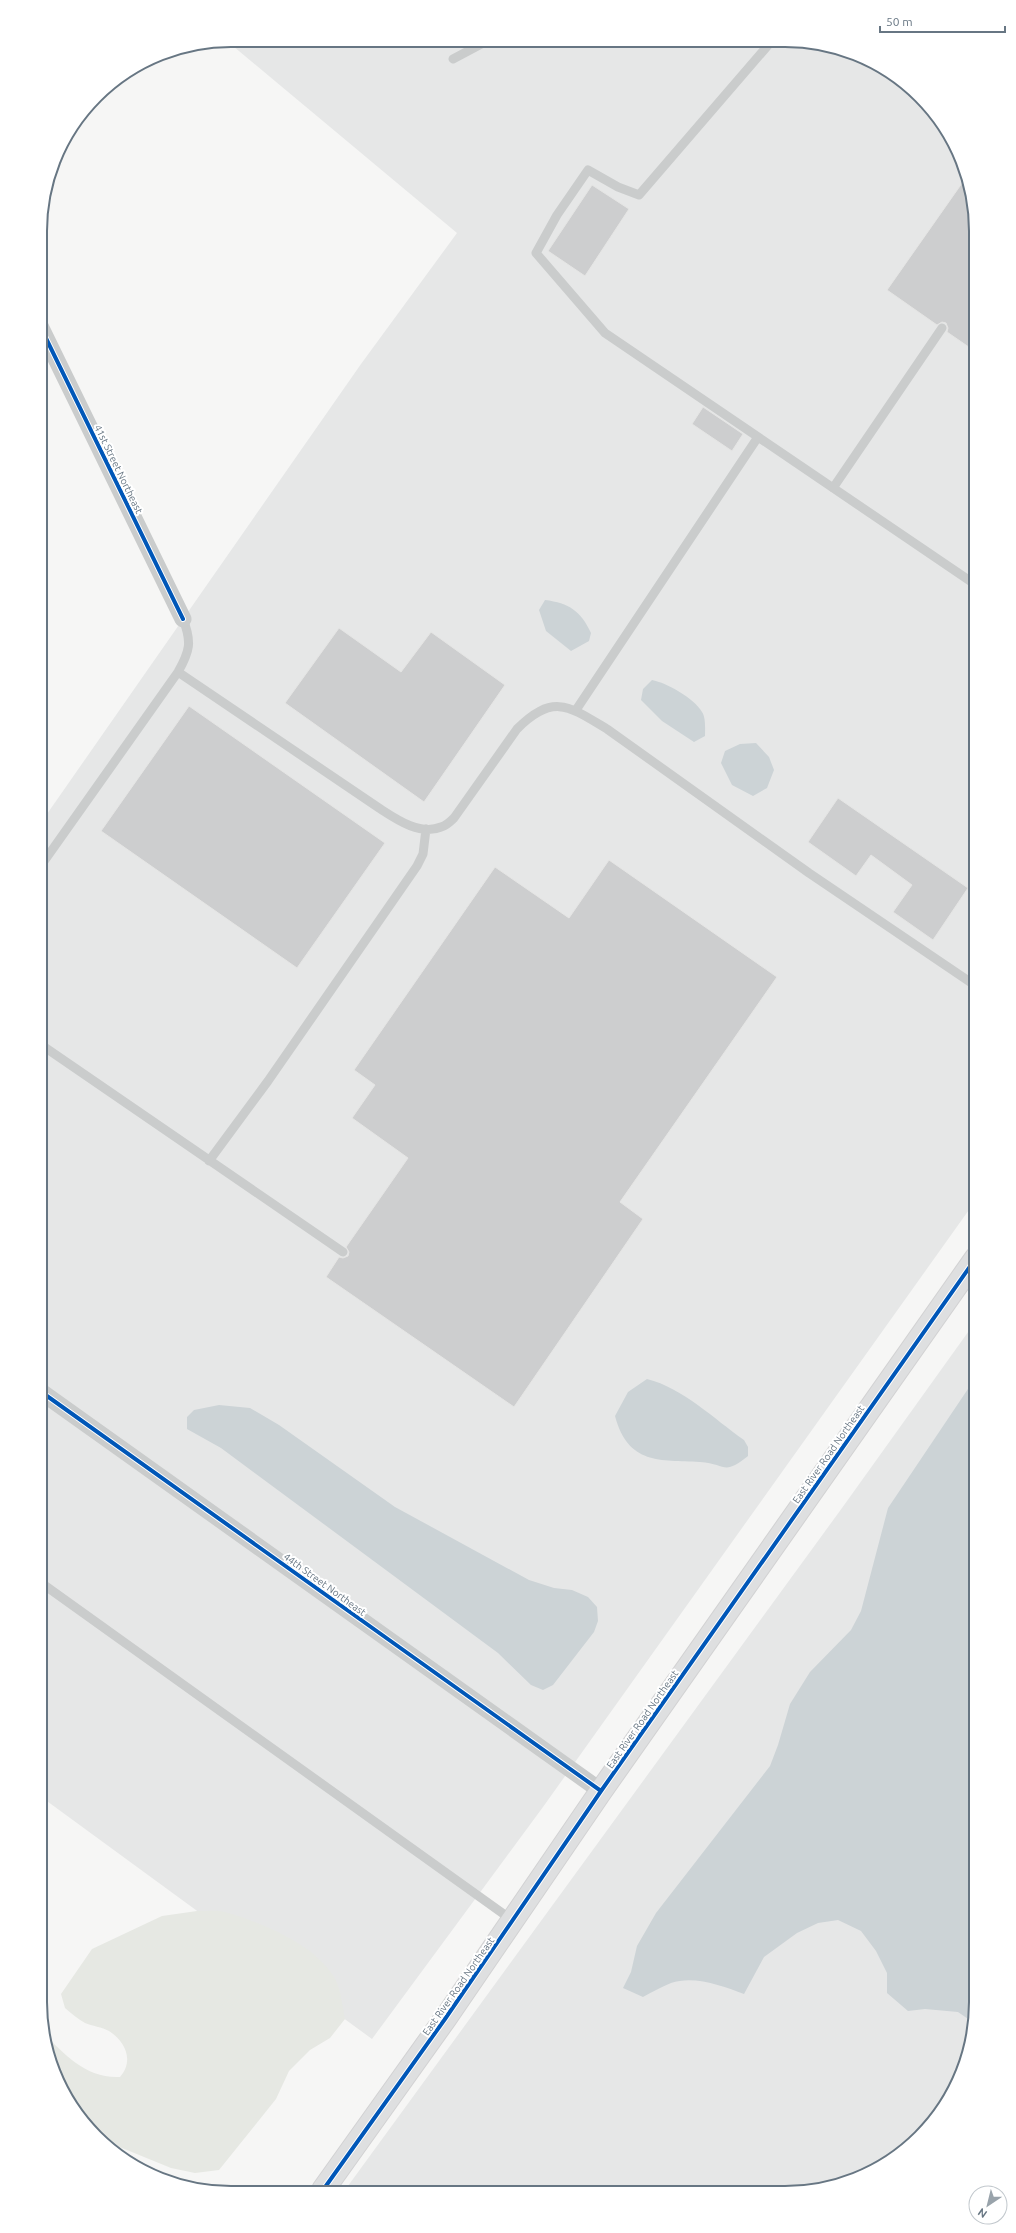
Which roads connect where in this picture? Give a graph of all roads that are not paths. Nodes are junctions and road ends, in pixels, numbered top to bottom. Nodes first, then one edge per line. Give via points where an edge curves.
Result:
1 (476, 47) edge
2 (767, 47) edge
3 (453, 59) dead end
4 (942, 328) dead end
5 (47, 340) edge
6 (758, 437) junction
7 (833, 488) junction
8 (969, 580) edge
9 (183, 619) joint
10 (178, 672) junction
11 (576, 710) junction
12 (426, 829) junction
13 (47, 858) edge
14 (969, 981) edge
15 (47, 1049) edge
16 (210, 1161) junction
17 (342, 1252) dead end
18 (969, 1268) edge
19 (47, 1396) edge
20 (47, 1587) edge
21 (601, 1791) junction
22 (513, 1921) junction
23 (326, 2186) edge

1 - 3 lane
2 - 6 lane via 640,195 588,170 557,215 536,253 605,333
4 - 7 lane
5 - 9 street, 41st Street Northeast
6 - 7 lane
6 - 11 lane
7 - 8 lane
9 - 10 lane via 189,635 189,644
10 - 12 lane via 379,808 407,825
10 - 13 lane
11 - 12 lane via 559,706 543,708 528,718 517,729 454,818 441,828
11 - 14 lane via 608,729 809,873
12 - 16 lane via 423,854 417,866
15 - 16 lane
16 - 17 lane
18 - 21 street, East River Road Northeast
19 - 21 street, 44th Street Northeast
20 - 22 lane
21 - 22 street, East River Road Northeast
22 - 23 street, East River Road Northeast

